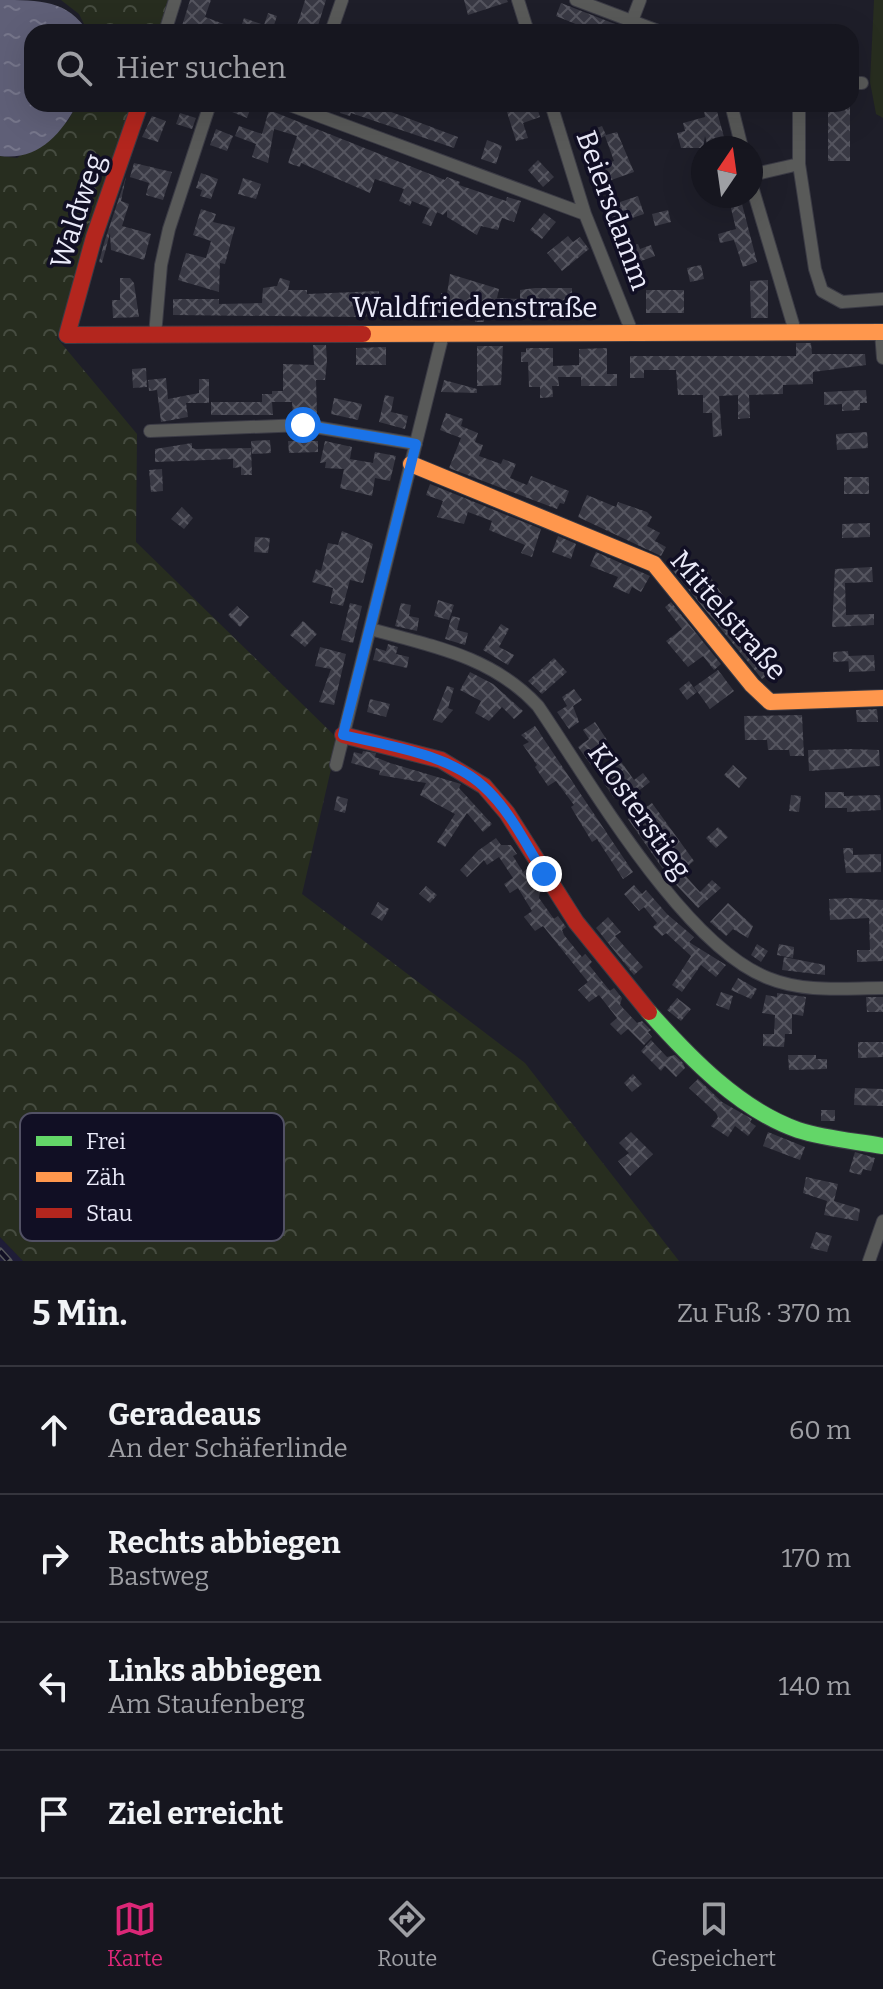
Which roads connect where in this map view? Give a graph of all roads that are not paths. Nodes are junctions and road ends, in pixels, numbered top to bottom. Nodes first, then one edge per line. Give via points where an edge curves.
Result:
1 (175, 0) edge
2 (342, 0) edge
3 (518, 0) edge
4 (576, 0) edge
5 (640, 0) edge
6 (632, 21) junction
7 (168, 24) edge
8 (334, 24) edge
9 (526, 24) edge
10 (640, 24) edge
11 (137, 112) edge
12 (207, 112) edge
13 (319, 112) edge
14 (553, 112) edge
15 (733, 112) edge
16 (799, 112) edge
17 (739, 136) edge
18 (799, 164) junction
19 (763, 172) edge
20 (758, 208) edge
21 (585, 214) junction
22 (883, 299) edge
23 (795, 331) junction
24 (632, 332) junction
25 (882, 332) edge
26 (443, 334) junction
27 (67, 335) joint
28 (155, 335) junction
29 (883, 358) edge
30 (150, 431) dead end
31 (416, 444) junction
32 (411, 464) junction
33 (370, 629) junction
34 (883, 698) edge
35 (343, 735) junction
36 (336, 765) dead end
37 (883, 988) edge
38 (883, 1146) edge
39 (883, 1221) edge
40 (869, 1261) edge

1 - 7 street
2 - 8 street
3 - 9 street
4 - 6 street
5 - 6 street
6 - 10 street
11 - 27 street, Waldweg
12 - 28 street via 169,229
13 - 21 street
14 - 21 street, Beiersdamm
15 - 17 street
16 - 18 street
18 - 19 street
18 - 22 street via 822,291 842,302
20 - 23 street
21 - 24 street, Beiersdamm
23 - 24 street, Waldfriedenstraße
23 - 25 street, Waldfriedenstraße
24 - 26 street, Waldfriedenstraße
25 - 29 street
26 - 28 street, Waldfriedenstraße
26 - 31 street
27 - 28 street, Waldfriedenstraße
30 - 31 street via 303,425
31 - 32 street
32 - 33 street
32 - 34 street, Mittelstraße via 654,564 770,702
33 - 35 street
33 - 37 street, Klosterstieg via 466,656 522,688 670,896 750,969 811,989
35 - 36 street
35 - 38 street via 448,764 485,787 567,909 656,1018 763,1113 810,1133
39 - 40 street

